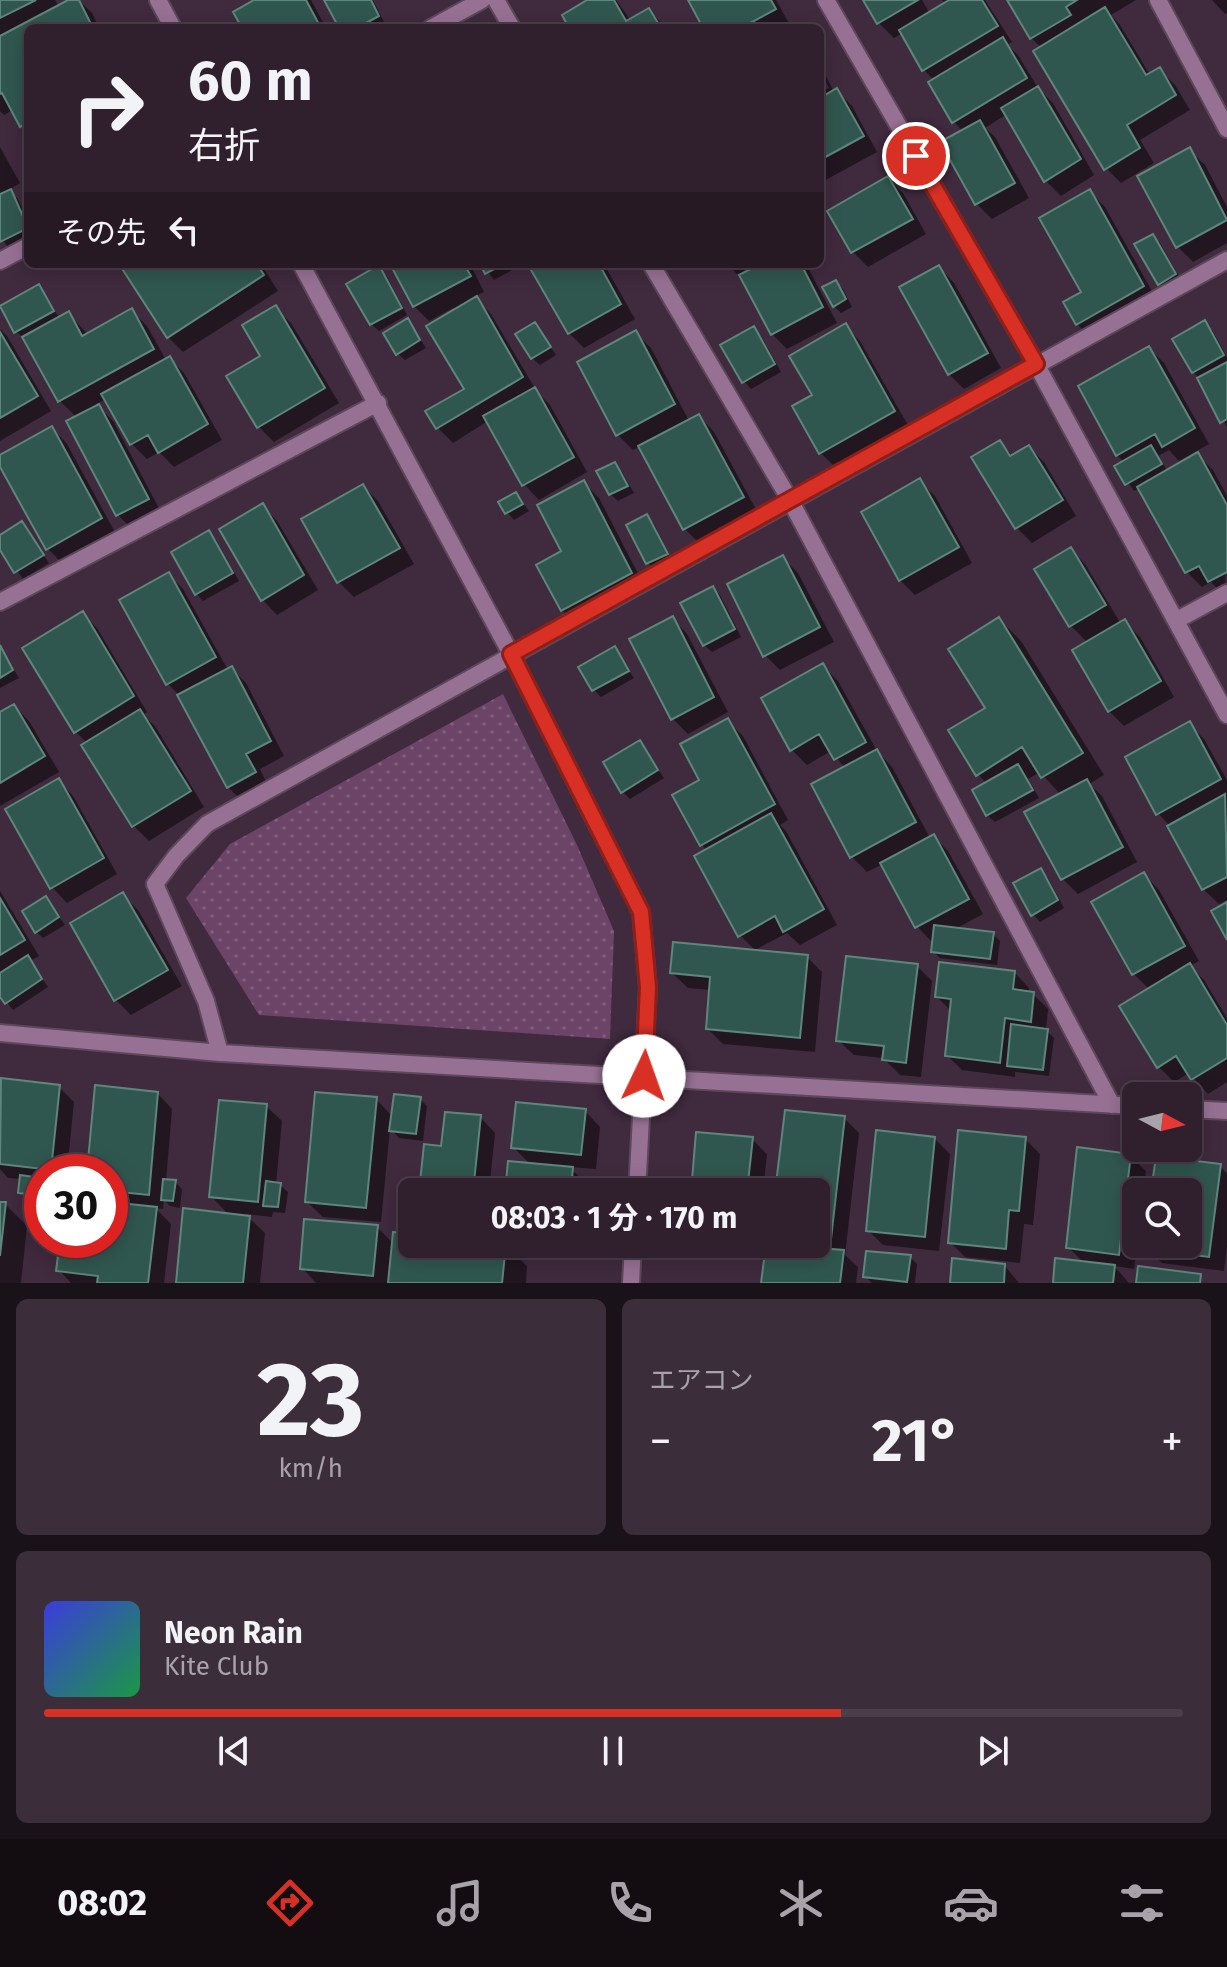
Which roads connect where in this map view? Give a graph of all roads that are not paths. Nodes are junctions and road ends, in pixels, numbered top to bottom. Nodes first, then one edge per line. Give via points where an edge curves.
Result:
1 (158, 0) edge
2 (482, 0) edge
3 (496, 0) edge
4 (826, 0) edge
5 (1158, 0) edge
6 (171, 24) edge
7 (438, 24) edge
8 (510, 24) edge
9 (1227, 129) edge
10 (24, 248) edge
11 (1227, 260) edge
12 (0, 261) edge
13 (303, 268) edge
14 (653, 268) edge
15 (1036, 364) junction
16 (378, 403) junction
17 (790, 500) junction
18 (1227, 593) edge
19 (0, 602) edge
20 (1177, 620) junction
21 (511, 654) junction
22 (1227, 715) edge
23 (0, 1033) edge
24 (220, 1053) junction
25 (644, 1076) junction
26 (1112, 1105) junction
27 (1122, 1105) edge
28 (1202, 1110) edge
29 (1227, 1111) edge
30 (638, 1178) edge
31 (632, 1258) edge
32 (631, 1283) edge

1 - 6 street
2 - 7 street
3 - 8 street
4 - 15 street
5 - 9 street
10 - 12 street
11 - 15 street
13 - 16 street
14 - 17 street
15 - 17 street
15 - 20 street
16 - 19 street
16 - 21 street
17 - 21 street
17 - 26 street
18 - 20 street
20 - 22 street
21 - 24 street via 207,824 155,884 206,1001
21 - 25 street via 641,912 648,987
23 - 24 street
24 - 25 street
25 - 26 street
25 - 30 street
26 - 27 street
28 - 29 street
31 - 32 street

